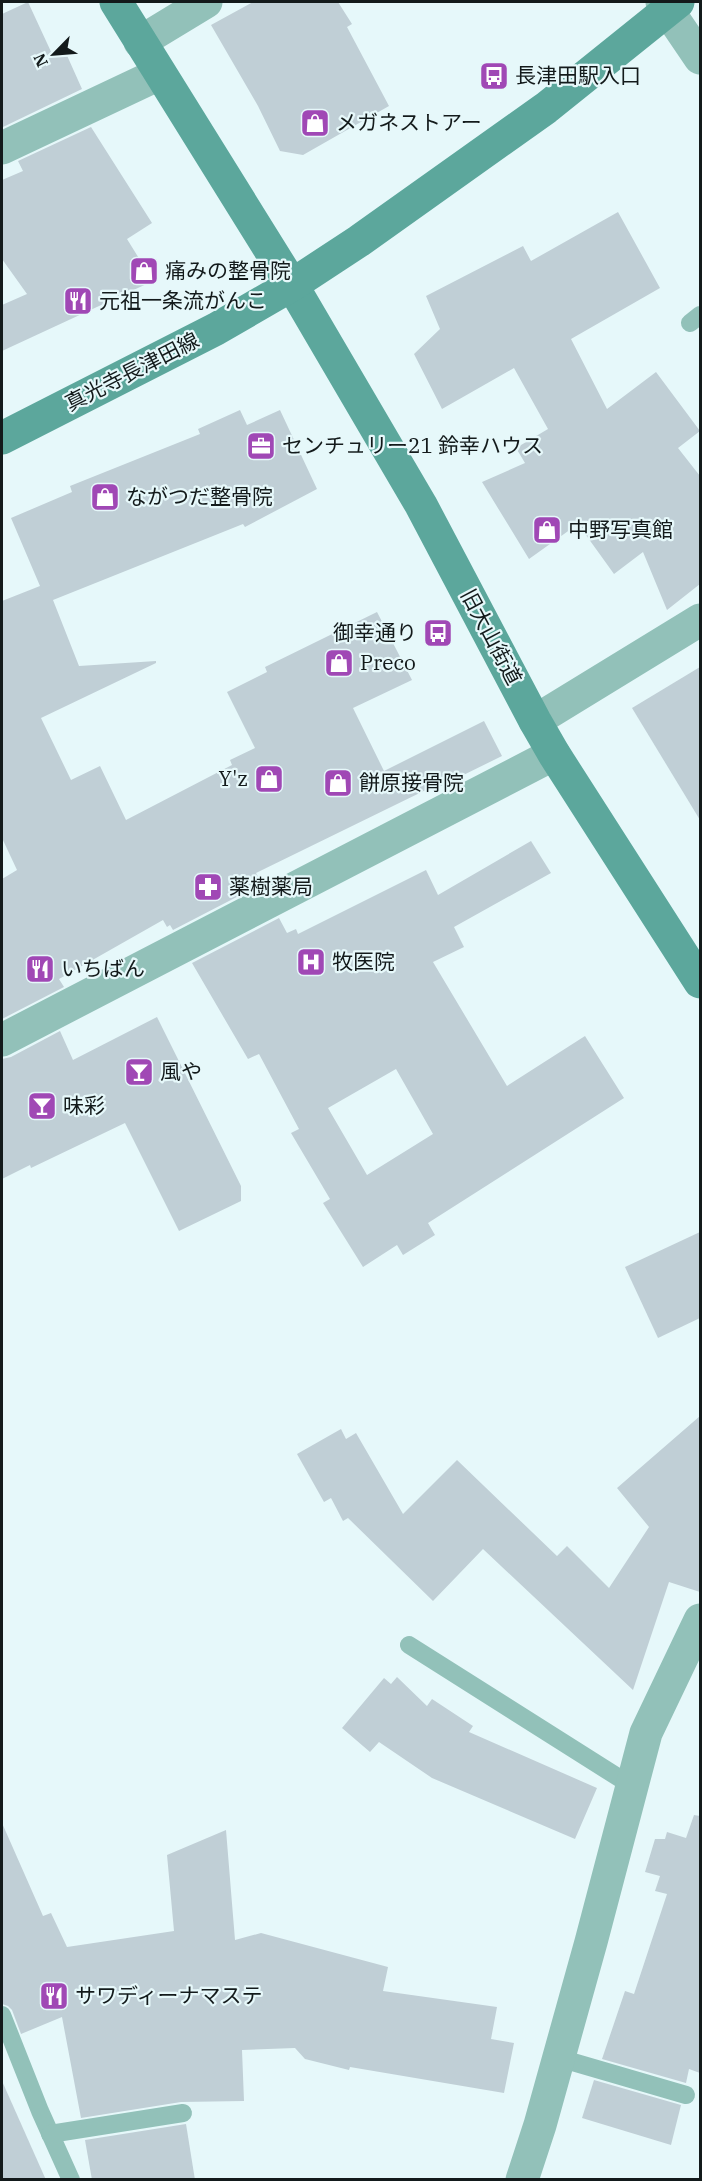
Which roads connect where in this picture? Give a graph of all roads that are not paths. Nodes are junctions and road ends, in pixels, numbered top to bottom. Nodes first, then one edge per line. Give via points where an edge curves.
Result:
1 (116, 2) edge
2 (206, 2) edge
3 (669, 4) edge
4 (140, 42) junction
5 (700, 58) edge
6 (159, 74) junction
7 (2, 148) edge
8 (292, 285) junction
9 (2, 438) edge
10 (700, 620) edge
11 (535, 721) junction
12 (554, 754) junction
13 (700, 982) edge
14 (2, 1040) edge
15 (700, 1620) edge
16 (409, 1645) dead end
17 (632, 1786) junction
18 (2, 2015) edge
19 (559, 2058) junction
20 (686, 2095) dead end
21 (183, 2113) dead end
22 (50, 2134) junction
23 (71, 2180) edge
24 (522, 2180) edge

1 - 4 street, 旧大山街道
2 - 4 street
3 - 5 street
3 - 8 street, 真光寺長津田線 via 546,108
4 - 6 street, 旧大山街道
6 - 7 street
6 - 8 street, 旧大山街道
8 - 9 street, 真光寺長津田線 via 216,329
8 - 11 street, 旧大山街道 via 421,505
10 - 11 street
11 - 12 street, 旧大山街道
12 - 13 street, 旧大山街道
12 - 14 street
15 - 17 street via 646,1733
16 - 17 lane
17 - 19 street
18 - 22 lane
19 - 20 lane
19 - 24 street
21 - 22 lane
22 - 23 lane

